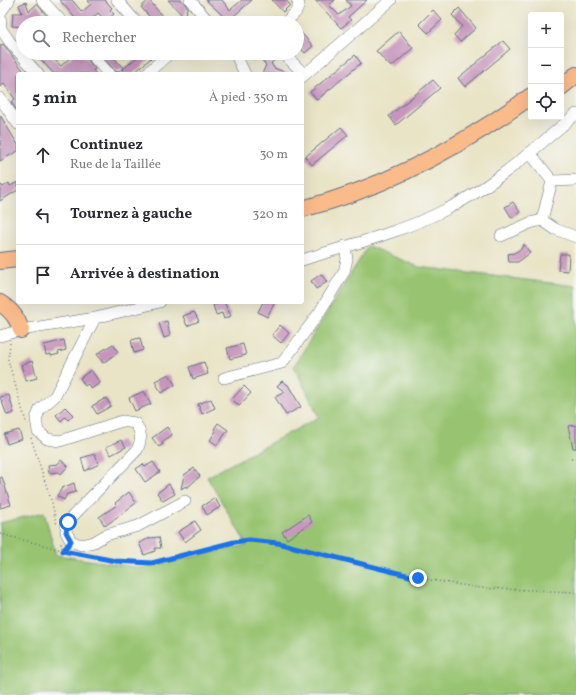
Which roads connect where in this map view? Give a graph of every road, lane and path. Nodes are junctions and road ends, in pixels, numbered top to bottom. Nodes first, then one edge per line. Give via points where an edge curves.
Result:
1 (9, 0) edge
2 (42, 0) edge
3 (117, 0) edge
4 (190, 0) edge
5 (297, 0) edge
6 (391, 0) edge
7 (0, 14) edge
8 (57, 16) edge
9 (131, 16) edge
10 (203, 16) edge
11 (292, 16) edge
12 (16, 49) edge
13 (26, 60) edge
14 (96, 60) edge
15 (160, 60) edge
16 (238, 60) edge
17 (289, 60) edge
18 (576, 63) edge
19 (36, 72) edge
20 (107, 72) edge
21 (148, 72) edge
22 (244, 72) edge
23 (300, 72) edge
24 (564, 72) edge
25 (304, 75) edge
26 (576, 75) edge
27 (564, 85) edge
28 (0, 98) edge
29 (528, 98) edge
30 (528, 112) edge
31 (576, 114) edge
32 (16, 121) edge
33 (530, 152) junction
34 (576, 180) edge
35 (552, 181) junction
36 (304, 208) edge
37 (304, 219) edge
38 (542, 220) junction
39 (501, 236) dead end
40 (576, 237) edge
41 (345, 246) junction
42 (16, 249) edge
43 (0, 251) edge
44 (16, 259) edge
45 (304, 259) edge
46 (0, 261) edge
47 (0, 303) edge
48 (152, 304) edge
49 (95, 318) junction
50 (11, 333) edge
51 (224, 378) dead end
52 (28, 428) dead end
53 (30, 435) dead end
54 (576, 458) edge
55 (571, 459) dead end
56 (185, 501) dead end
57 (58, 530) dead end
58 (0, 534) edge
59 (60, 537) dead end
60 (71, 541) junction
61 (63, 551) junction
62 (576, 592) edge

1 - 7 street
2 - 8 street
3 - 9 street
4 - 10 street
5 - 11 street via 299,5
6 - 25 street
7 - 12 street via 1,29
13 - 19 street
14 - 20 street
15 - 21 street
16 - 22 street
17 - 23 street
18 - 24 highway
26 - 27 highway
28 - 32 street
29 - 36 highway via 494,123 432,159 367,187
30 - 37 highway via 465,153 425,174 378,194
31 - 33 street
33 - 35 street
33 - 41 street via 487,185 442,212
34 - 35 street
35 - 38 street
38 - 39 street
38 - 40 street via 564,234
41 - 45 street
41 - 51 street via 344,272 319,313 282,363
42 - 43 highway
44 - 46 highway
47 - 50 highway via 18,320
48 - 49 street
49 - 50 street
49 - 60 street via 55,396 40,409 36,419 38,431 47,439 60,441 122,421 135,423 141,430 142,441 137,450 68,522 66,532
50 - 52 path via 8,360
53 - 57 path
54 - 55 path
56 - 60 street via 138,526 106,535 94,542 82,545
58 - 61 path
59 - 61 path
60 - 61 path
61 - 62 path via 116,561 152,563 249,540 278,543 418,578 481,588

